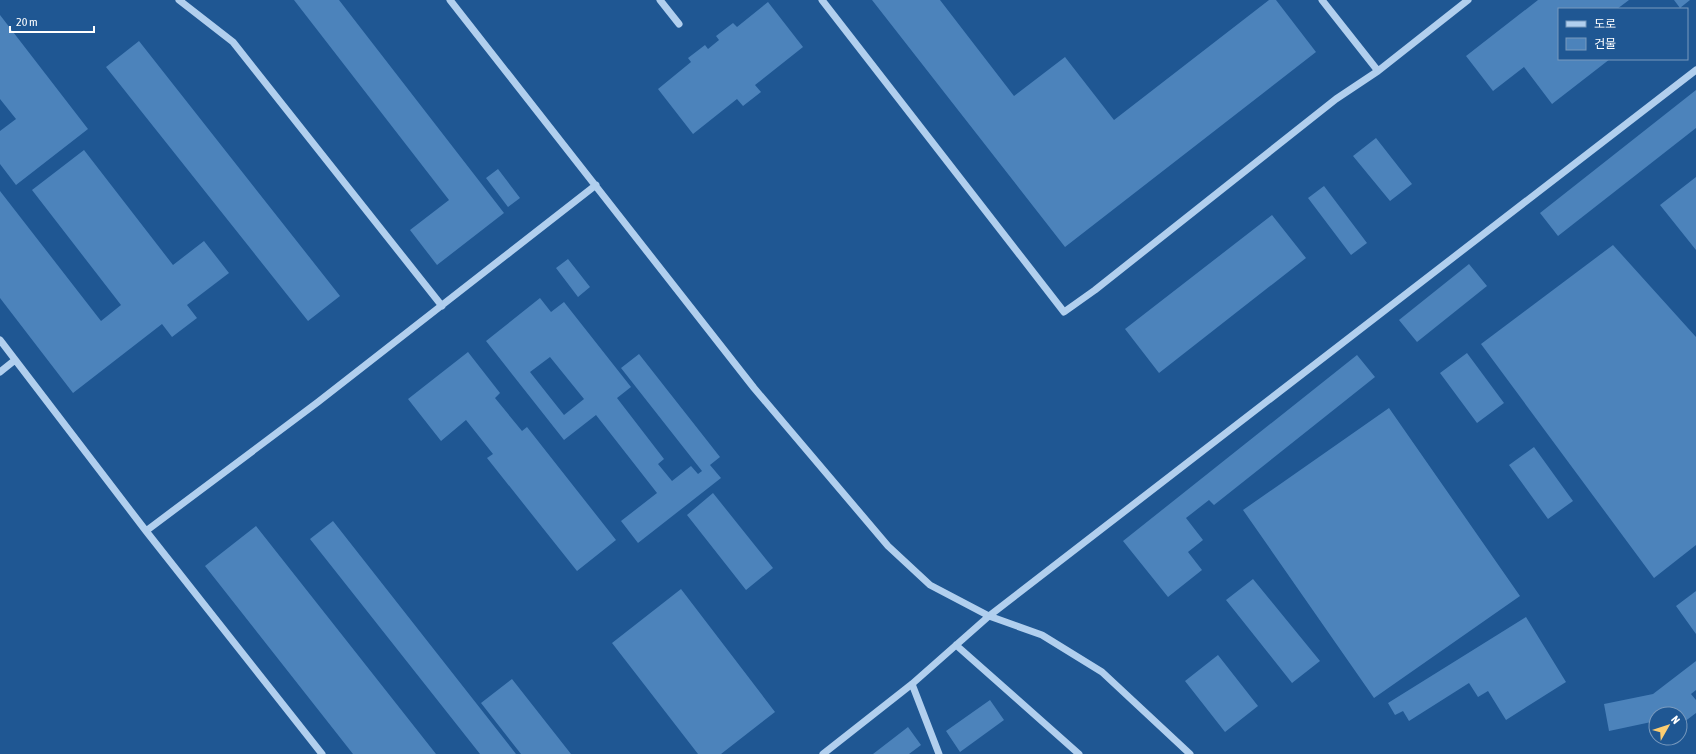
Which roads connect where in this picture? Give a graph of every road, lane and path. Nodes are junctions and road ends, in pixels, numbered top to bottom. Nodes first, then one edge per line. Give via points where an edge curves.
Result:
1 (179, 0) edge
2 (450, 0) edge
3 (660, 0) edge
4 (822, 0) edge
5 (1322, 0) edge
6 (1468, 0) edge
7 (679, 24) dead end
8 (1696, 70) edge
9 (1378, 71) junction
10 (596, 185) junction
11 (442, 306) junction
12 (0, 340) edge
13 (15, 360) junction
14 (0, 372) edge
15 (146, 532) junction
16 (989, 616) junction
17 (956, 645) junction
18 (912, 684) junction
19 (322, 754) edge
20 (823, 754) edge
21 (938, 754) edge
22 (1079, 754) edge
23 (1190, 754) edge

1 - 11 street via 234,42
2 - 10 street
3 - 7 street
4 - 9 street via 1064,312 1336,99
5 - 9 street
6 - 9 street
8 - 16 street
10 - 11 street
10 - 16 street via 754,388 888,546 930,585
11 - 15 street
12 - 13 street
13 - 14 street
13 - 15 street
15 - 19 street
16 - 17 street
16 - 23 street via 1042,635 1102,672
17 - 18 street
17 - 22 street
18 - 20 street
18 - 21 street

